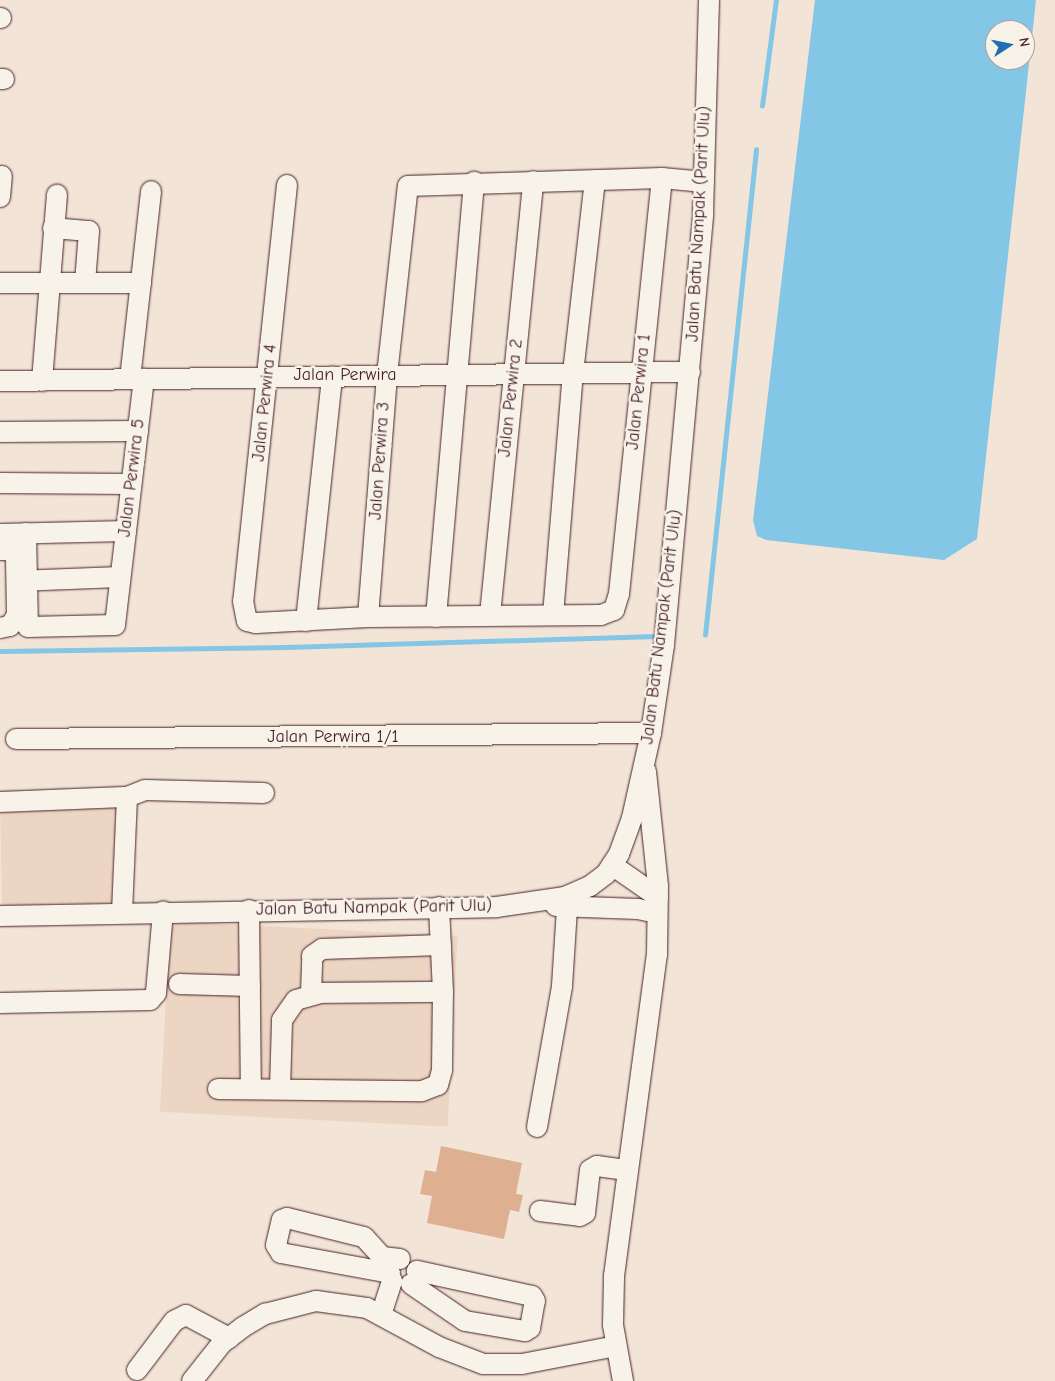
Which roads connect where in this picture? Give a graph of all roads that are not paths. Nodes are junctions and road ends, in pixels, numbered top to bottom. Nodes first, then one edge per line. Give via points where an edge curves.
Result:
1 (709, 0) edge
2 (2, 176) dead end
3 (662, 178) junction
4 (595, 180) junction
5 (533, 181) junction
6 (474, 182) junction
7 (704, 182) junction
8 (287, 185) dead end
9 (151, 190) dead end
10 (57, 195) dead end
11 (0, 197) edge
12 (54, 228) junction
13 (141, 282) junction
14 (0, 283) edge
15 (48, 283) junction
16 (85, 283) junction
17 (641, 372) junction
18 (690, 372) junction
19 (573, 373) junction
20 (458, 374) junction
21 (514, 374) junction
22 (387, 375) junction
23 (268, 376) junction
24 (332, 376) junction
25 (137, 379) junction
26 (0, 381) edge
27 (42, 381) junction
28 (0, 432) edge
29 (138, 432) junction
30 (0, 483) edge
31 (131, 484) junction
32 (126, 531) junction
33 (26, 533) junction
34 (0, 534) edge
35 (0, 550) edge
36 (120, 577) junction
37 (22, 581) junction
38 (490, 615) junction
39 (553, 615) junction
40 (368, 617) junction
41 (436, 617) junction
42 (306, 620) junction
43 (0, 628) edge
44 (651, 733) junction
45 (16, 739) dead end
46 (644, 763) junction
47 (264, 793) dead end
48 (127, 797) junction
49 (0, 802) edge
50 (612, 865) junction
51 (536, 902) junction
52 (658, 905) junction
53 (439, 907) junction
54 (567, 908) junction
55 (249, 910) junction
56 (122, 912) junction
57 (163, 912) junction
58 (0, 916) edge
59 (441, 945) junction
60 (178, 984) dead end
61 (250, 986) junction
62 (443, 992) junction
63 (311, 994) junction
64 (0, 1003) edge
65 (218, 1089) dead end
66 (251, 1089) junction
67 (280, 1089) junction
68 (537, 1127) dead end
69 (627, 1170) junction
70 (540, 1211) dead end
71 (353, 1235) junction
72 (350, 1266) junction
73 (402, 1276) junction
74 (450, 1279) junction
75 (442, 1304) junction
76 (384, 1310) junction
77 (230, 1338) junction
78 (616, 1346) junction
79 (137, 1370) dead end
80 (192, 1381) edge
81 (624, 1381) edge

1 - 7 street, Jalan Batu Nampak (Parit Ulu)
2 - 11 street
3 - 4 street
3 - 7 street
3 - 17 street, Jalan Perwira 1
4 - 5 street
4 - 19 street
5 - 6 street
5 - 21 street, Jalan Perwira 2
6 - 20 street
6 - 22 street, Jalan Perwira 3 via 408,186
7 - 18 street, Jalan Batu Nampak (Parit Ulu)
8 - 23 street, Jalan Perwira 4
9 - 13 street, Jalan Perwira 5
10 - 12 street
12 - 15 street
12 - 16 street via 89,231
13 - 16 street
13 - 25 street, Jalan Perwira 5
14 - 15 street
15 - 16 street
15 - 27 street
17 - 18 street, Jalan Perwira
17 - 19 street, Jalan Perwira
17 - 39 street, Jalan Perwira 1 via 617,605 610,613 602,615
18 - 44 street, Jalan Batu Nampak (Parit Ulu) via 664,645
19 - 21 street, Jalan Perwira
19 - 39 street
20 - 21 street, Jalan Perwira
20 - 22 street, Jalan Perwira
20 - 41 street
21 - 38 street, Jalan Perwira 2
22 - 24 street, Jalan Perwira
22 - 40 street, Jalan Perwira 3
23 - 24 street, Jalan Perwira
23 - 25 street, Jalan Perwira
23 - 42 street, Jalan Perwira 4 via 243,601 247,621
24 - 42 street
25 - 27 street, Jalan Perwira
25 - 29 street, Jalan Perwira 5
26 - 27 street, Jalan Perwira
28 - 29 street
29 - 31 street, Jalan Perwira 5
30 - 31 street
31 - 32 street, Jalan Perwira 5
32 - 33 street
32 - 36 street, Jalan Perwira 5
33 - 34 street
33 - 37 street
35 - 37 street via 14,552
36 - 37 street
36 - 37 street, Jalan Perwira 5 via 117,621 112,627 28,627
37 - 43 street via 16,620 10,626
38 - 39 street
38 - 41 street
40 - 41 street
40 - 42 street
44 - 45 street, Jalan Perwira 1/1
44 - 46 street, Jalan Batu Nampak (Parit Ulu)
46 - 50 street, Jalan Batu Nampak (Parit Ulu) via 626,839
46 - 52 street via 651,800
47 - 48 street via 145,790
48 - 49 street
48 - 56 street
50 - 51 street, Jalan Batu Nampak (Parit Ulu) via 590,886 558,899
50 - 52 street
51 - 53 street, Jalan Batu Nampak (Parit Ulu)
51 - 54 street
52 - 54 street via 638,909
52 - 69 street via 657,955
53 - 55 street, Jalan Batu Nampak (Parit Ulu)
53 - 59 street
54 - 68 street via 559,1003
55 - 57 street, Jalan Batu Nampak (Parit Ulu)
55 - 61 street
56 - 57 street, Jalan Batu Nampak (Parit Ulu)
56 - 58 street, Jalan Batu Nampak (Parit Ulu)
57 - 64 street via 156,993 150,1000
59 - 62 street
59 - 63 street via 322,949 312,956
60 - 61 street
61 - 66 street
62 - 63 street
62 - 67 street via 442,1070 438,1085 431,1090
63 - 67 street via 296,1000 285,1012
65 - 66 street
66 - 67 street
69 - 70 street via 597,1166 590,1170 584,1213 580,1216
69 - 78 street via 614,1276
71 - 72 street
71 - 72 street via 287,1218 282,1220 276,1244 281,1253
71 - 73 street via 364,1238
72 - 73 street
73 - 74 street
73 - 75 street
73 - 76 street via 398,1299
74 - 75 street
74 - 75 street via 532,1296 535,1301 530,1328 525,1331 470,1322
76 - 77 street via 316,1301 265,1314
76 - 78 street via 439,1347 483,1364 522,1364
77 - 79 street via 186,1315 174,1321
77 - 80 street via 202,1365
78 - 81 street

